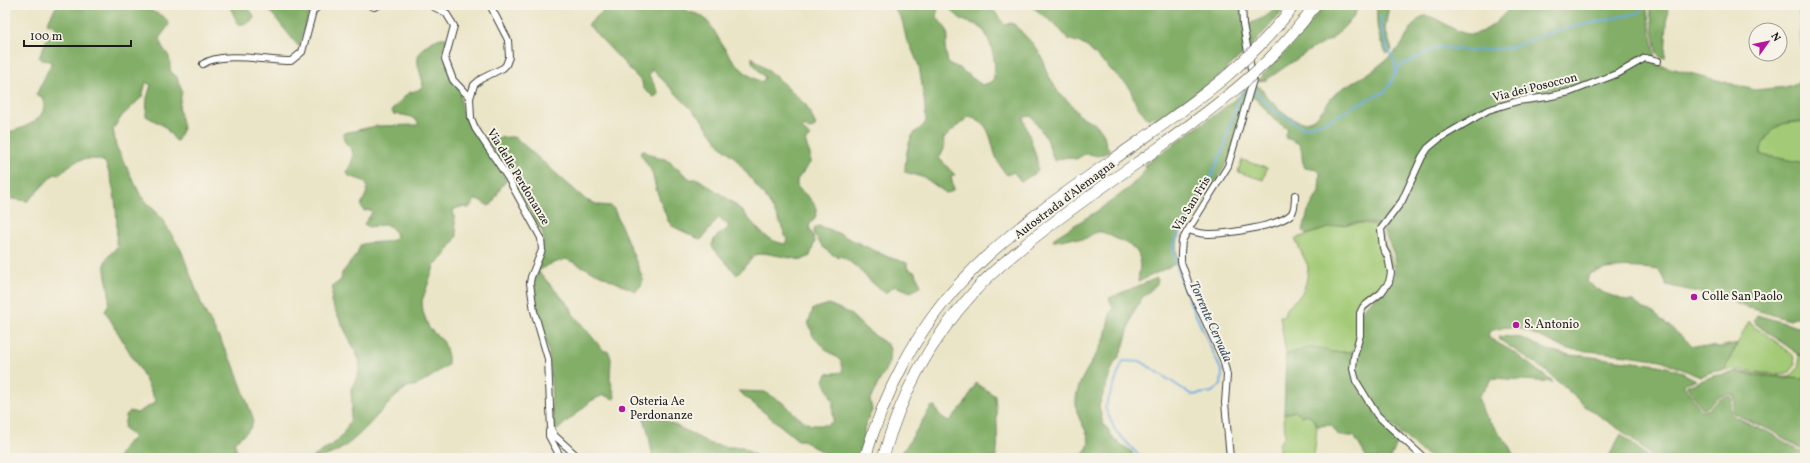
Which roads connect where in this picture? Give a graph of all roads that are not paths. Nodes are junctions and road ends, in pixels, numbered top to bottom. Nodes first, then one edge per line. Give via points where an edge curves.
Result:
1 (320, 5) edge
2 (370, 5) edge
3 (379, 5) edge
4 (430, 5) edge
5 (490, 5) edge
6 (1242, 5) edge
7 (1294, 5) edge
8 (1315, 5) edge
9 (1658, 62) dead end
10 (203, 64) dead end
11 (470, 98) junction
12 (1295, 195) dead end
13 (1188, 230) junction
14 (551, 429) junction
15 (560, 458) edge
16 (579, 458) edge
17 (865, 458) edge
18 (883, 458) edge
19 (1230, 458) edge
20 (1424, 458) edge

1 - 10 street via 313,10 302,52 291,62 221,58
2 - 3 street
4 - 11 street via 446,12 454,26 445,59 453,80
5 - 11 street, Via delle Perdonanze via 508,40 509,57 506,65 474,85
6 - 13 street, Via San Fris via 1253,80 1228,166
7 - 17 highway, Autostrada d'Alemagna, bridge via 1237,69 1029,220 986,257 962,282 937,312 890,389
8 - 18 highway, Autostrada d'Alemagna, bridge via 1291,37 1246,82 1200,118 1069,210 997,268 974,291 928,352 906,395
9 - 20 street, Via dei Posoccon via 1645,58 1619,73 1570,92 1518,101 1488,110 1440,138 1428,148 1422,158 1402,201 1381,229 1382,248 1388,257 1391,273 1389,282 1381,293 1363,306 1360,313 1360,335 1353,370 1356,381 1377,415
11 - 14 street, Via delle Perdonanze via 471,118 475,128 508,178 542,242 542,250 530,277 530,283 534,311 548,359
12 - 13 street via 1292,213 1272,224 1210,234
13 - 19 street, Via San Fris via 1182,241 1181,262 1228,380 1225,403
14 - 15 street, Via delle Perdonanze via 549,436
14 - 16 street

